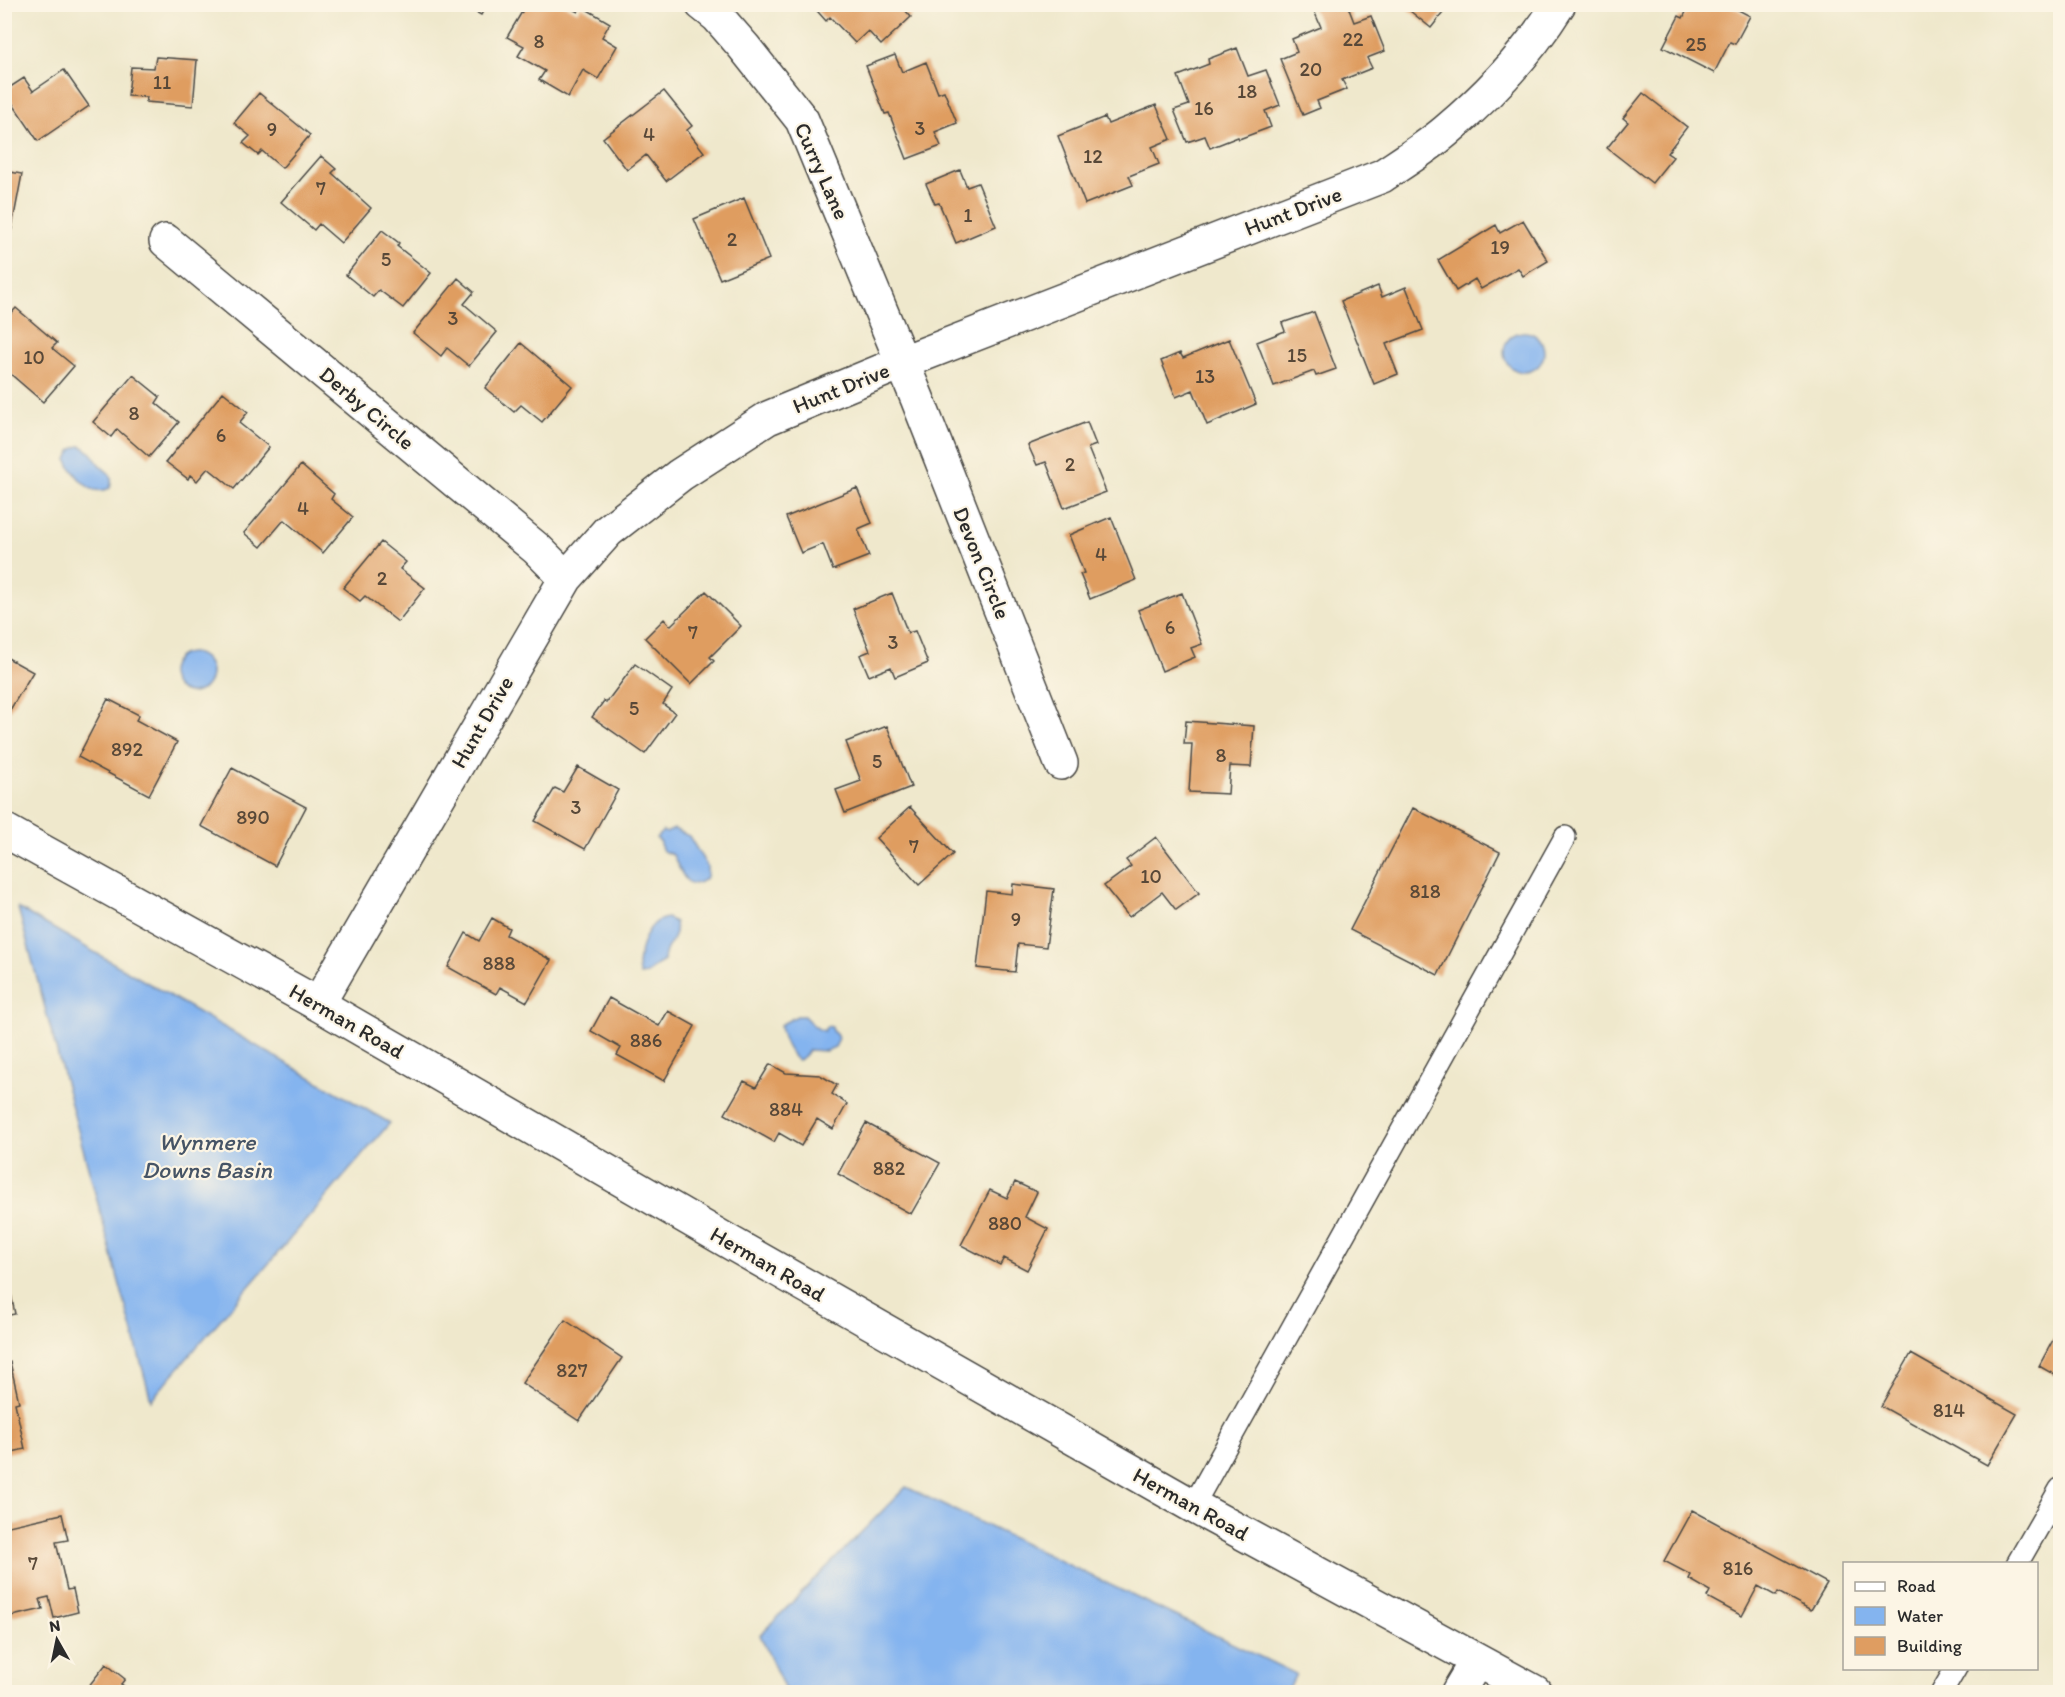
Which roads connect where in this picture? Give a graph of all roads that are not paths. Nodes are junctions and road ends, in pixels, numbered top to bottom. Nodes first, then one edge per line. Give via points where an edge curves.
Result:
1 (702, 4) edge
2 (1559, 4) edge
3 (166, 241) dead end
4 (901, 363) junction
5 (566, 578) junction
6 (1061, 763) dead end
7 (4, 830) edge
8 (1565, 837) dead end
9 (318, 1004) junction
10 (2061, 1489) edge
11 (1193, 1506) junction
12 (2018, 1562) edge
13 (1476, 1662) junction
14 (1955, 1670) edge
15 (1458, 1692) edge
16 (1535, 1692) edge
17 (1942, 1692) edge

1 - 4 street, Curry Lane via 744,47 802,120
2 - 4 street, Hunt Drive via 1498,82 1445,132 1382,176
3 - 5 street, Derby Circle via 528,542
4 - 5 street, Hunt Drive via 768,418 680,475 608,531
4 - 6 street, Devon Circle
5 - 9 street, Hunt Drive
7 - 9 street, Herman Road
8 - 11 lane
9 - 11 street, Herman Road
10 - 12 lane
11 - 13 street, Herman Road
13 - 15 street
13 - 16 street, Herman Road
14 - 17 lane

